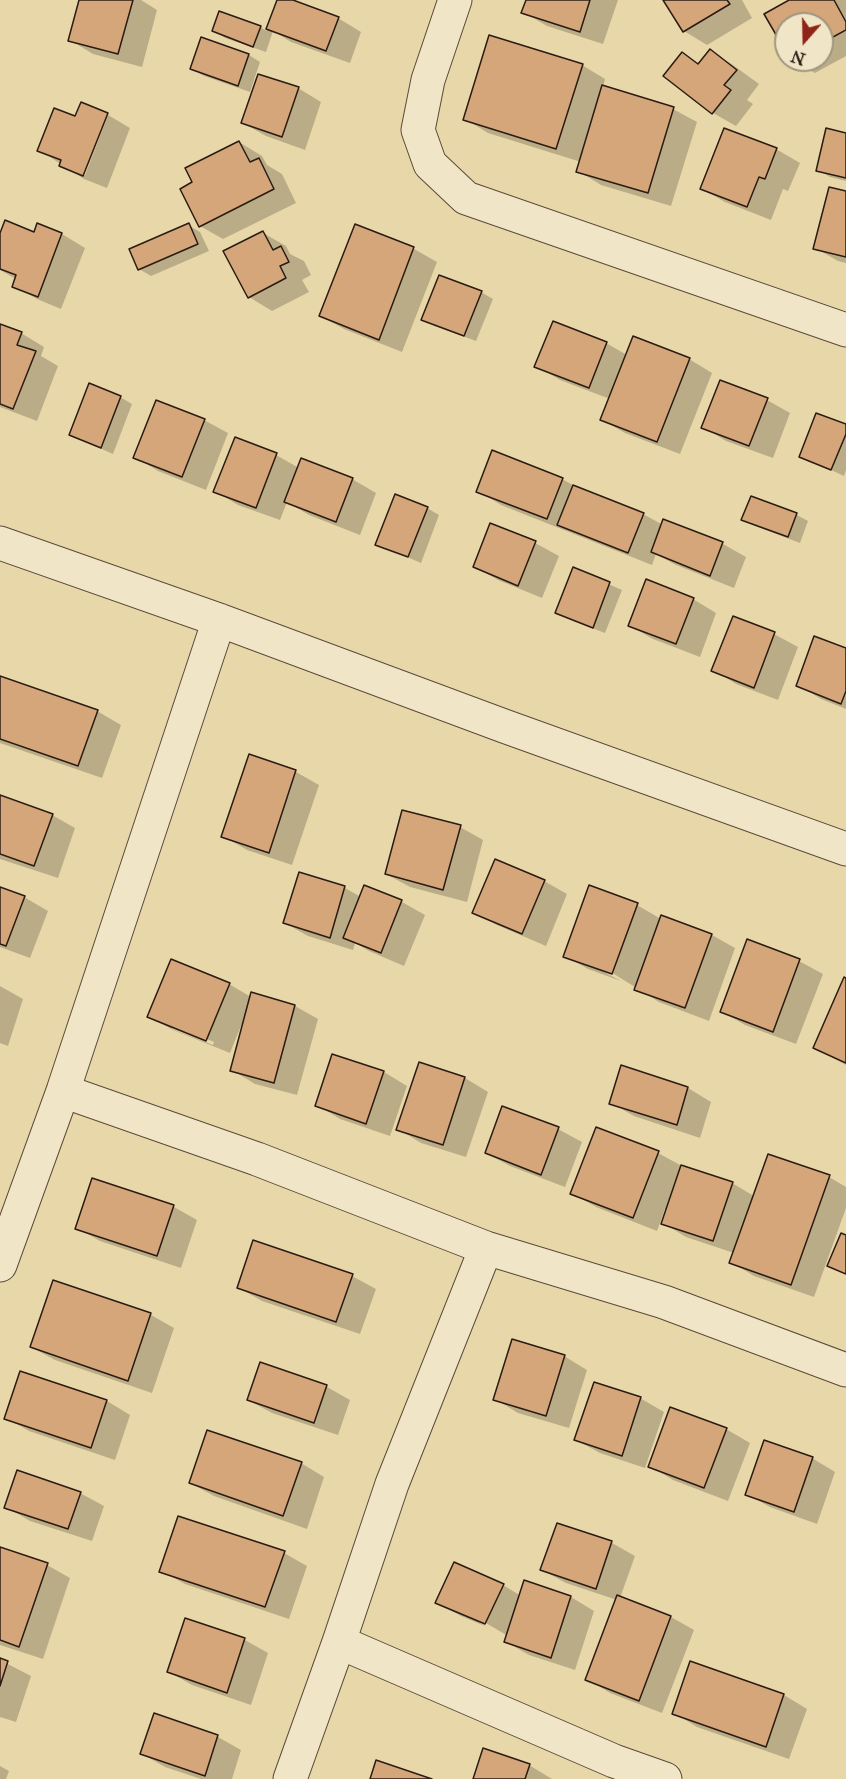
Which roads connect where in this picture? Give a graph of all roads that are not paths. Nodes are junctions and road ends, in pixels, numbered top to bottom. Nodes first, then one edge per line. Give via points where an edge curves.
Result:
1 (455, 0) edge
2 (846, 330) edge
3 (0, 543) edge
4 (219, 620) junction
5 (846, 849) edge
6 (63, 1091) junction
7 (486, 1248) junction
8 (0, 1265) edge
9 (846, 1370) edge
10 (339, 1642) junction
11 (290, 1779) edge
12 (665, 1779) edge

1 - 2 street via 428,80 418,130 430,164 466,198
3 - 4 street
4 - 5 street
4 - 6 street
6 - 7 street via 257,1159
6 - 8 street
7 - 9 street via 664,1302
7 - 10 street via 392,1484
10 - 11 street
10 - 12 street via 614,1761

